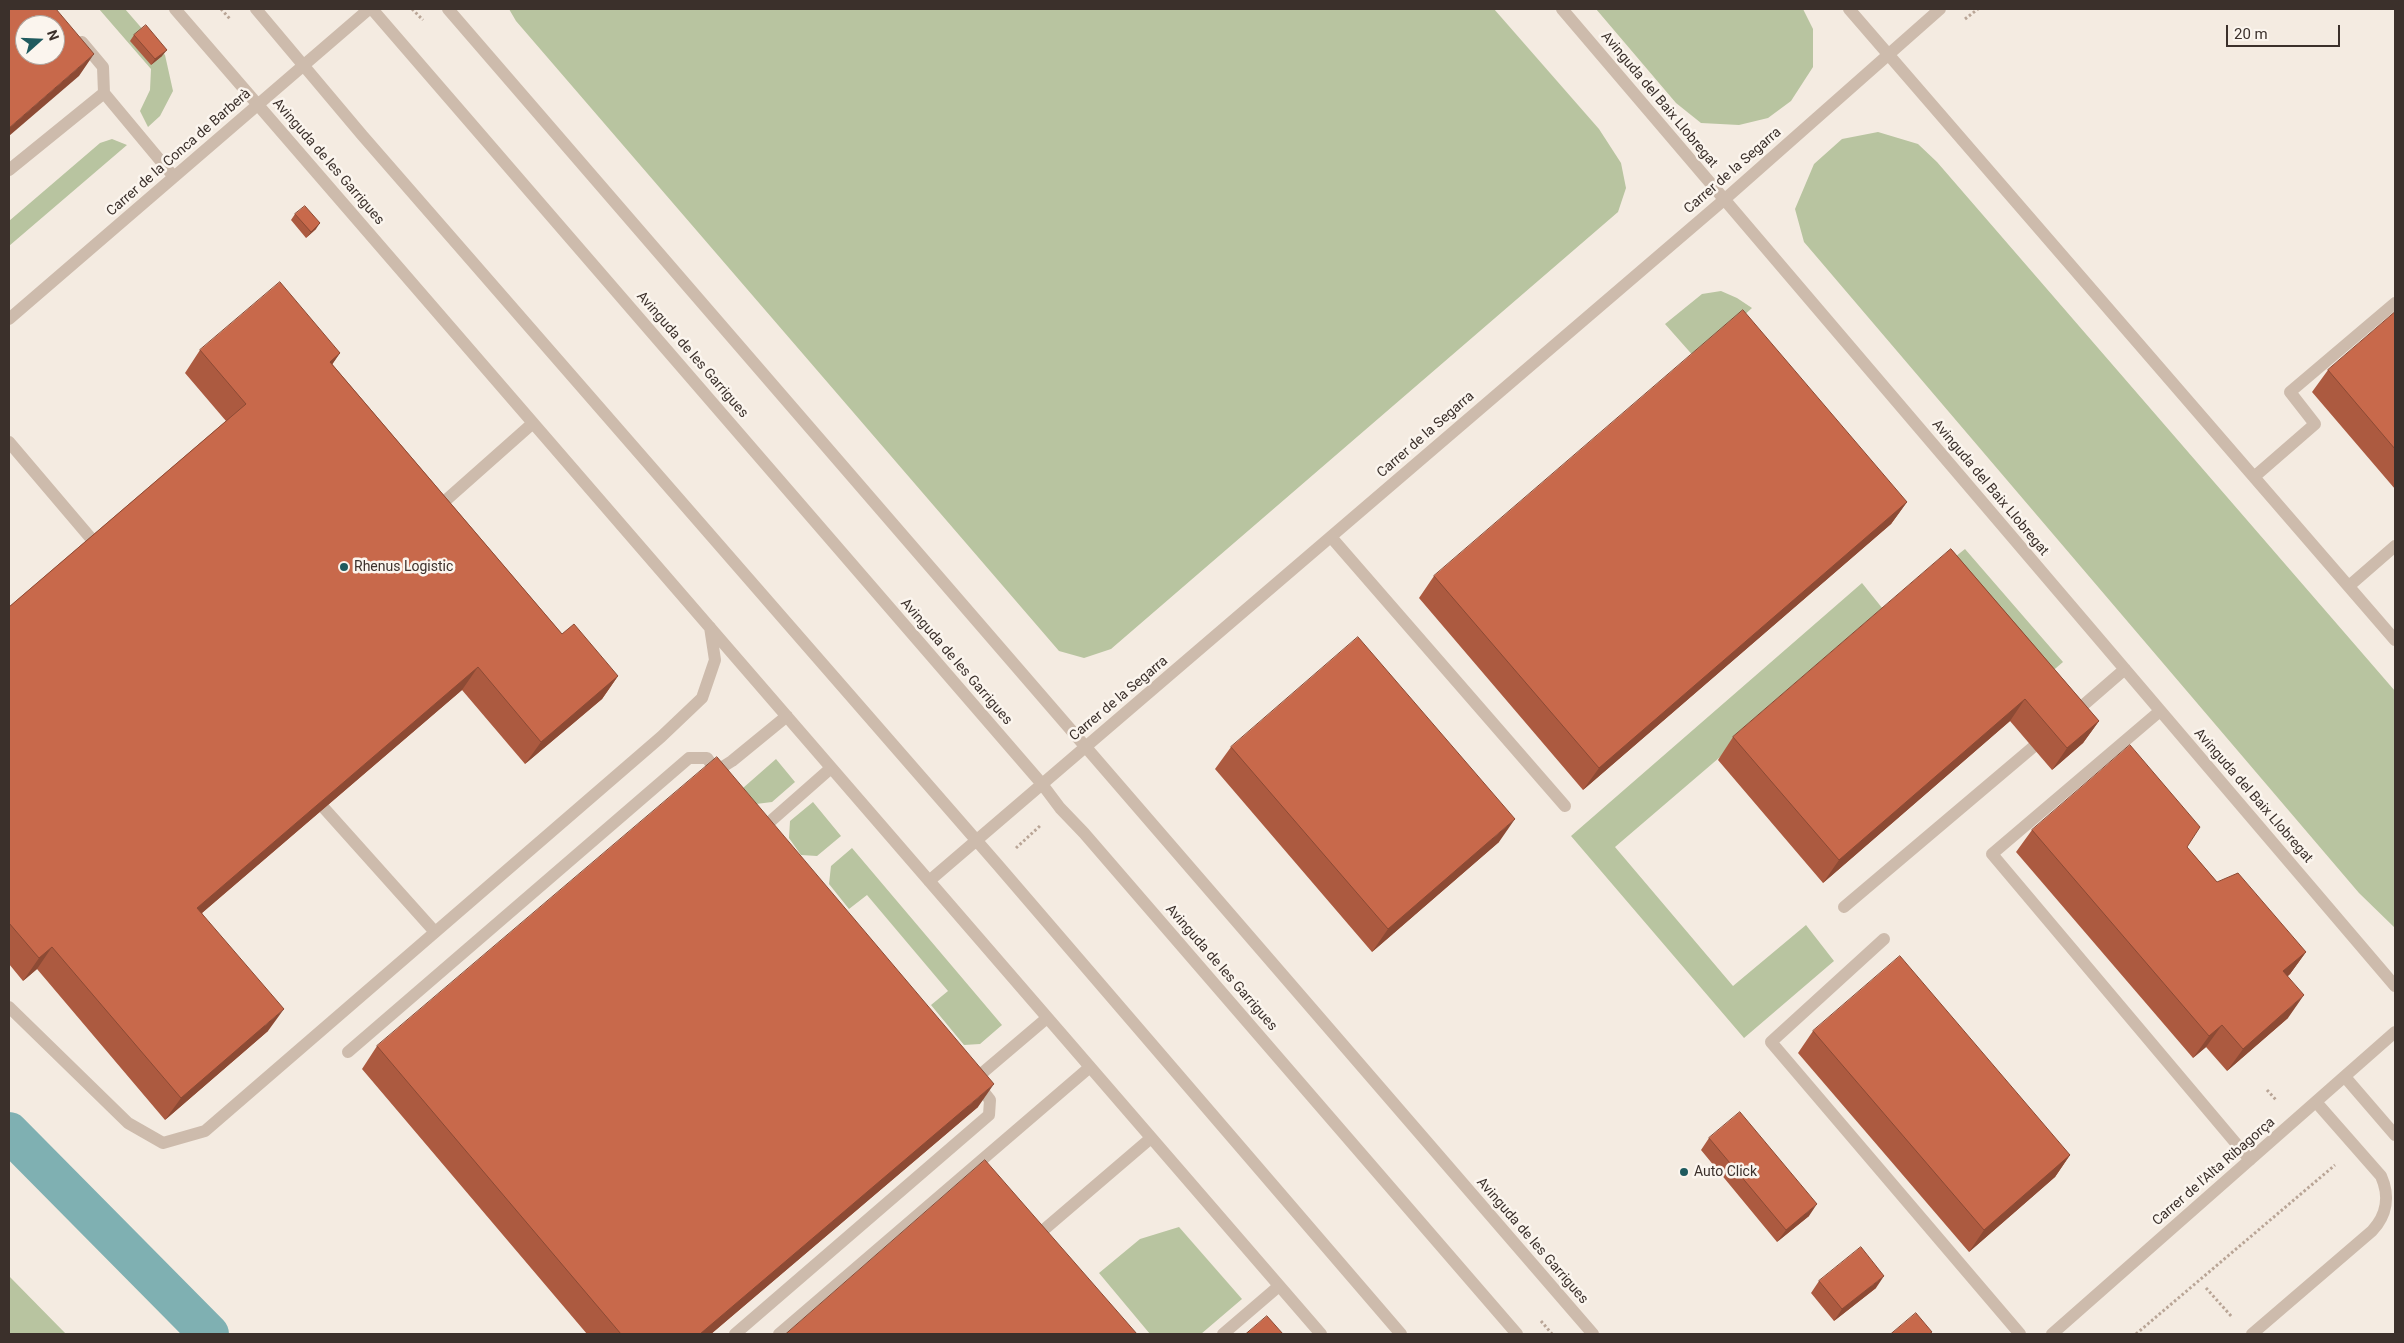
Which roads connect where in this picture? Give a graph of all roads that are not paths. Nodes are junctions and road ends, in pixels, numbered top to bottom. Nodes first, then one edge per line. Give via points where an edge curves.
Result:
1 (175, 9) edge
2 (256, 9) edge
3 (371, 9) edge
4 (448, 9) edge
5 (1562, 9) edge
6 (1849, 9) edge
7 (1940, 9) edge
8 (72, 30) edge
9 (1888, 54) junction
10 (304, 65) junction
11 (104, 93) junction
12 (258, 105) junction
13 (9, 170) edge
14 (174, 177) junction
15 (1724, 200) junction
16 (2395, 303) edge
17 (9, 319) edge
18 (533, 423) junction
19 (9, 442) edge
20 (2254, 477) junction
21 (427, 516) edge
22 (1331, 537) junction
23 (94, 542) edge
24 (2395, 546) edge
25 (2348, 586) junction
26 (710, 627) junction
27 (2394, 635) edge
28 (2125, 669) junction
29 (2160, 711) junction
30 (787, 716) junction
31 (1085, 747) junction
32 (831, 768) junction
33 (1042, 784) junction
34 (1565, 806) dead end
35 (323, 807) edge
36 (765, 827) edge
37 (975, 841) junction
38 (929, 881) junction
39 (1844, 907) dead end
40 (435, 932) junction
41 (1884, 939) dead end
42 (2395, 986) edge
43 (9, 1007) edge
44 (1047, 1018) junction
45 (2395, 1032) edge
46 (348, 1052) dead end
47 (1090, 1067) junction
48 (2345, 1076) junction
49 (2316, 1102) junction
50 (2395, 1135) edge
51 (1151, 1138) junction
52 (2250, 1160) junction
53 (1025, 1245) edge
54 (1279, 1286) junction
55 (735, 1334) edge
56 (779, 1334) edge
57 (1223, 1334) edge
58 (1321, 1334) edge
59 (1401, 1334) edge
60 (1517, 1334) edge
61 (1593, 1334) edge
62 (2020, 1334) edge
63 (2052, 1334) edge
64 (2252, 1334) edge

1 - 12 street, Avinguda de les Garrigues
2 - 10 street
3 - 10 street, Carrer de la Conca de Barberà
3 - 33 street, Avinguda de les Garrigues
4 - 31 street, Avinguda de les Garrigues
5 - 15 street, Avinguda del Baix Llobregat
6 - 9 street
7 - 9 street, Carrer de la Segarra
8 - 11 street via 103,67
9 - 15 street, Carrer de la Segarra
9 - 20 street
10 - 12 street, Carrer de la Conca de Barberà
10 - 37 street
11 - 13 street
11 - 14 street
12 - 14 street, Carrer de la Conca de Barberà
12 - 18 street, Avinguda de les Garrigues
14 - 17 street, Carrer de la Conca de Barberà
15 - 22 street, Carrer de la Segarra
15 - 28 street, Avinguda del Baix Llobregat
16 - 20 street via 2290,392 2315,424
18 - 21 street
18 - 26 street, Avinguda de les Garrigues
19 - 23 street
20 - 25 street
22 - 31 street, Carrer de la Segarra
22 - 34 street
24 - 25 street
25 - 27 street
26 - 30 street, Avinguda de les Garrigues
26 - 40 street via 715,660 702,698
28 - 29 street, Avinguda del Baix Llobregat
28 - 39 street
29 - 42 street, Avinguda del Baix Llobregat
29 - 52 street via 1992,854
30 - 32 street, Avinguda de les Garrigues
30 - 46 street via 719,775 707,758 688,758
31 - 33 street, Carrer de la Segarra
31 - 61 street, Avinguda de les Garrigues
32 - 36 street
32 - 38 street, Avinguda de les Garrigues
33 - 37 street, Carrer de la Segarra
33 - 60 street, Avinguda de les Garrigues
35 - 40 street
37 - 38 street, Carrer de la Segarra
37 - 59 street
38 - 44 street, Avinguda de les Garrigues
40 - 43 street via 206,1131 163,1144 128,1123
41 - 62 street via 1771,1042
44 - 47 street, Avinguda de les Garrigues
44 - 55 street via 971,1077 990,1100 990,1115
45 - 48 street, Carrer de l'Alta Ribagorça
47 - 51 street, Avinguda de les Garrigues
47 - 56 street
48 - 49 street, Carrer de l'Alta Ribagorça
48 - 50 street
49 - 52 street, Carrer de l'Alta Ribagorça
49 - 64 street via 2381,1176 2387,1198 2384,1213 2372,1232
51 - 53 street
51 - 54 street, Avinguda de les Garrigues
52 - 63 street, Carrer de l'Alta Ribagorça
54 - 57 street
54 - 58 street, Avinguda de les Garrigues

